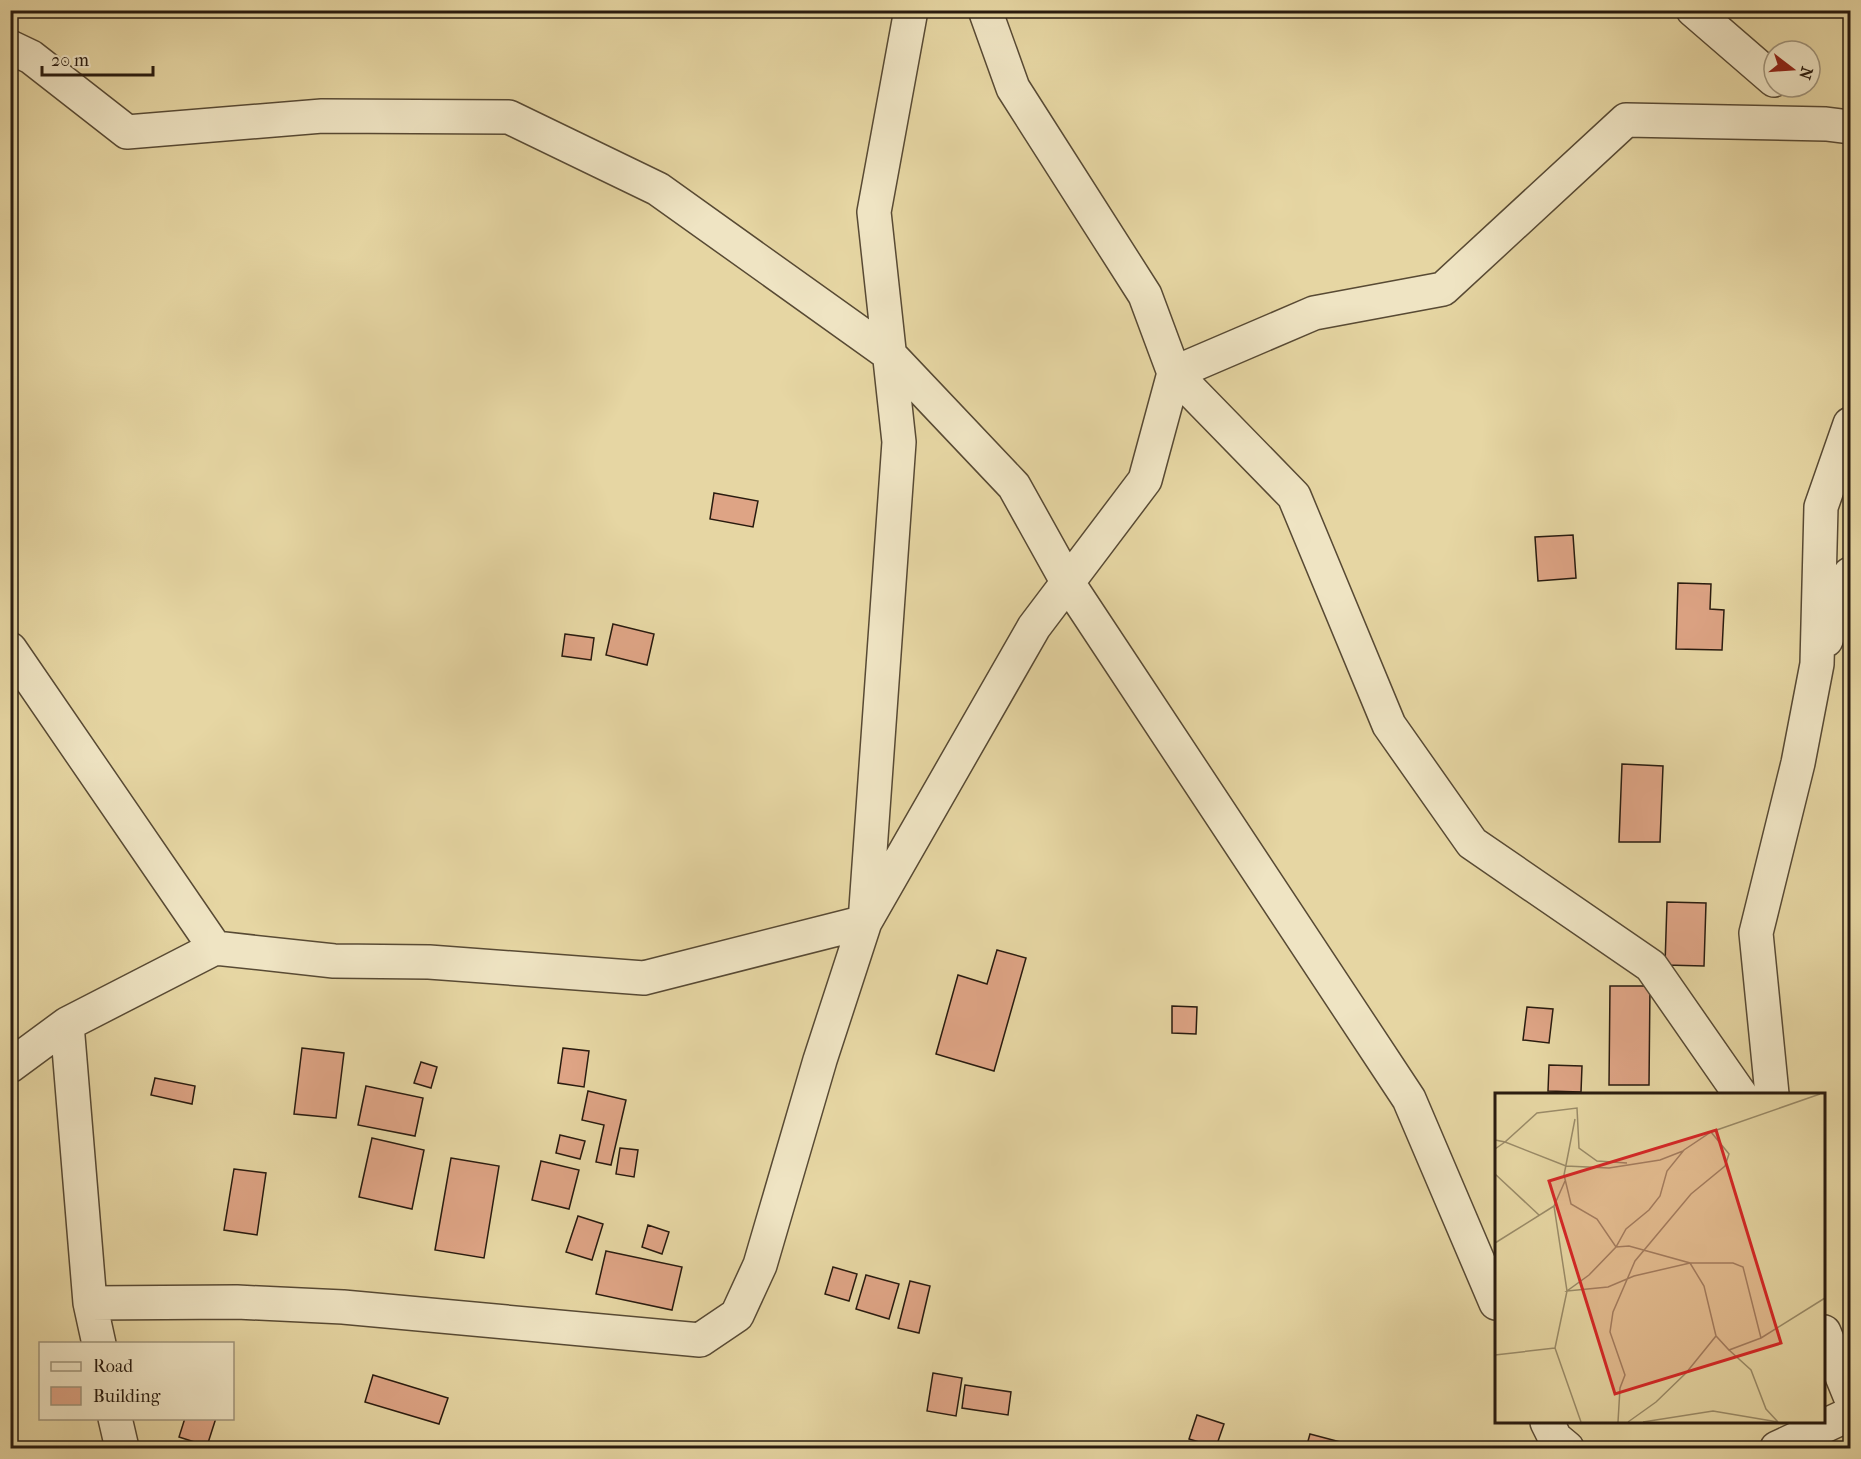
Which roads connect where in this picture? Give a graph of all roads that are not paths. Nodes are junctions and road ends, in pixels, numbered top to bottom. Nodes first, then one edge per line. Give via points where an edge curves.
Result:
1 (911, 10) edge
2 (985, 10) edge
3 (1693, 10) edge
4 (10, 48) edge
5 (1762, 70) edge
6 (1799, 99) edge
7 (1838, 126) edge
8 (889, 354) junction
9 (1174, 373) junction
10 (1851, 424) edge
11 (1851, 574) edge
12 (1068, 583) junction
13 (10, 649) edge
14 (1817, 664) junction
15 (865, 922) junction
16 (215, 948) junction
17 (67, 1024) junction
18 (10, 1066) edge
19 (1739, 1093) edge
20 (1772, 1093) edge
21 (1495, 1298) edge
22 (90, 1303) junction
23 (1825, 1334) edge
24 (99, 1342) edge
25 (1851, 1396) edge
26 (1851, 1414) edge
27 (115, 1420) edge
28 (1548, 1423) edge
29 (122, 1449) edge
30 (1567, 1449) edge
31 (1777, 1449) edge

1 - 8 street via 874,212
2 - 9 street via 1013,88 1145,295
3 - 5 street
4 - 8 street via 32,57 127,132 322,116 509,117 658,189
6 - 7 street
7 - 9 street via 1626,120 1443,290 1314,313
8 - 12 street via 1014,486
8 - 15 street via 899,442
9 - 12 street via 1145,480
9 - 19 street via 1294,496 1389,725 1472,843 1652,966
10 - 14 street via 1821,507
11 - 14 street
12 - 15 street via 1034,627
12 - 21 street via 1409,1099
13 - 16 street
14 - 20 street via 1798,763 1756,933
15 - 16 street via 644,978 429,962 334,961
15 - 22 street via 760,1265 737,1316 700,1340 343,1307 237,1302
16 - 17 street
17 - 18 street
17 - 22 street
22 - 24 street
23 - 25 street
26 - 31 street
27 - 29 street
28 - 30 street via 1555,1438

